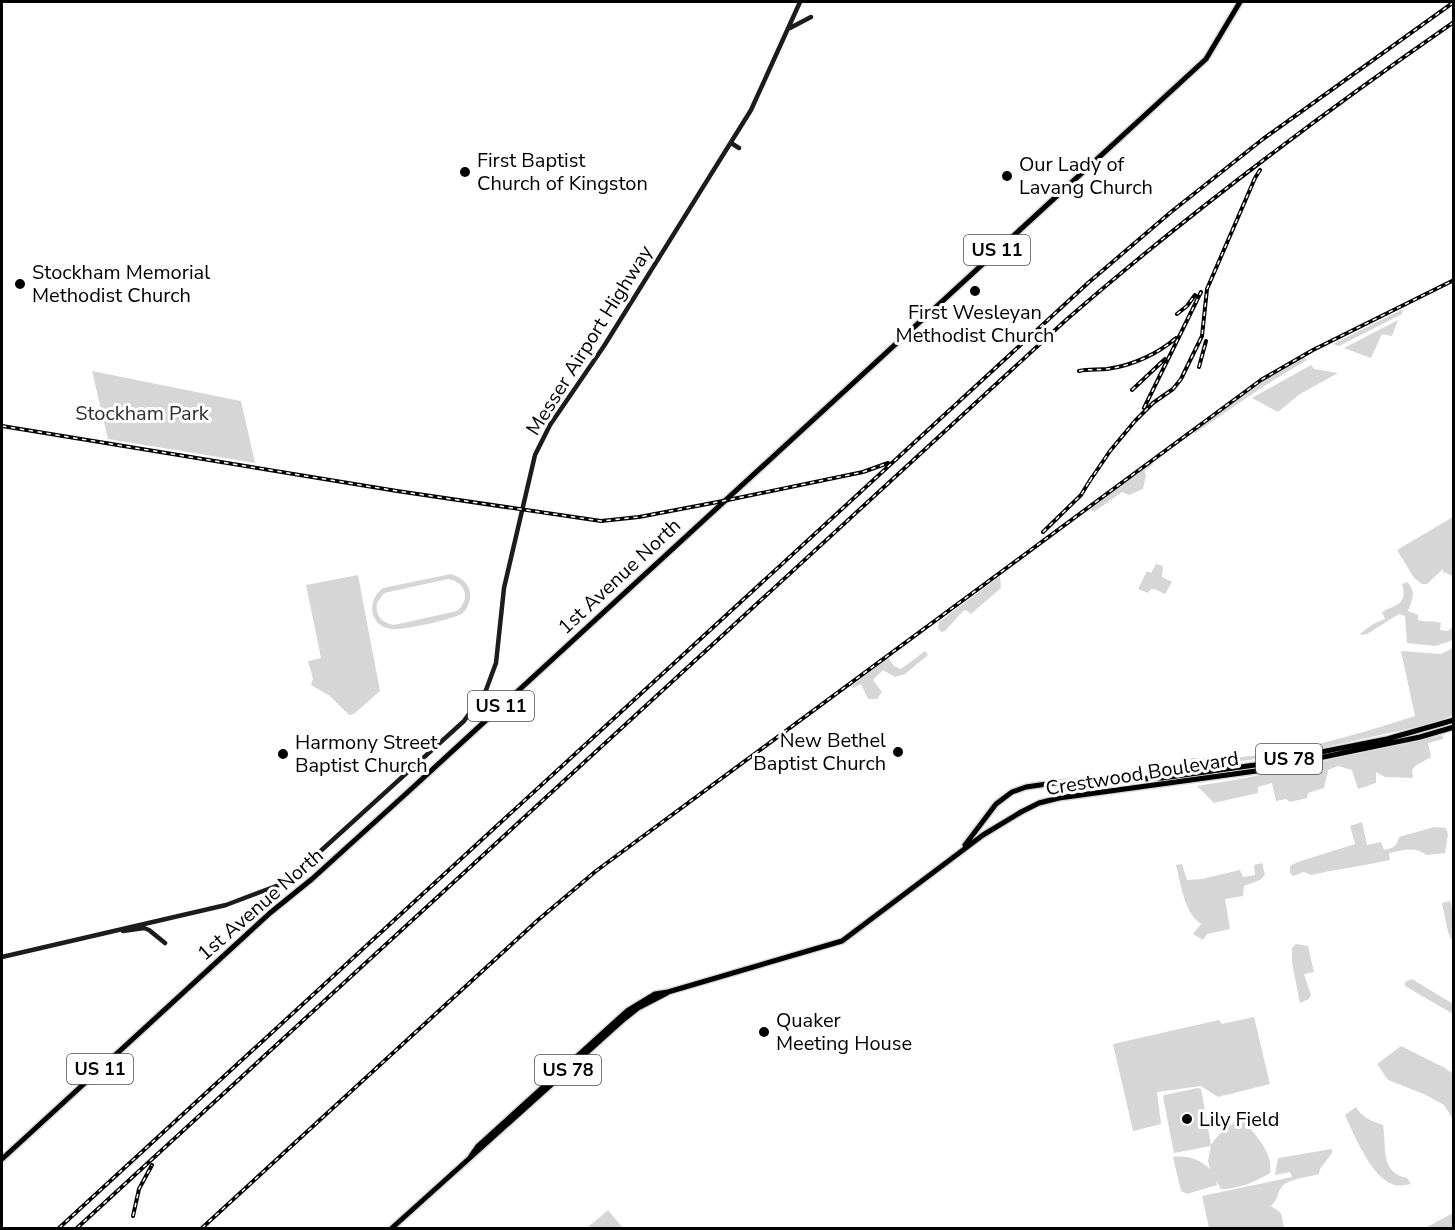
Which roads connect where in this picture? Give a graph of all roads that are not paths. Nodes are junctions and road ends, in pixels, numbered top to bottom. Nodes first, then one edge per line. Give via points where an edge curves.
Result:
1 (800, 2) edge
2 (1240, 2) edge
3 (811, 17) dead end
4 (788, 29) junction
5 (731, 143) junction
6 (739, 148) dead end
7 (1454, 720) edge
8 (1454, 727) edge
9 (963, 849) junction
10 (120, 930) junction
11 (165, 943) dead end
12 (2, 957) edge
13 (2, 1159) edge
14 (392, 1228) edge

1 - 4 main road, Messer Airport Highway
2 - 13 main road, 1st Avenue North / US 11 via 1206,59
3 - 4 main road
4 - 5 main road, Messer Airport Highway via 751,110
5 - 6 main road
5 - 10 main road, Messer Airport Highway via 543,437 535,455 504,588 496,663 475,707 402,779 279,885 228,905
7 - 9 main road, Crestwood Boulevard / US 78 via 1388,739 1255,765 1162,778 1034,785 1012,792 991,809
8 - 9 main road, Crestwood Boulevard / US 78 via 1256,771 1052,799 1027,809
9 - 14 main road, US 78 via 842,940 643,1000 621,1015
10 - 11 main road via 144,928
10 - 12 main road, Messer Airport Highway

